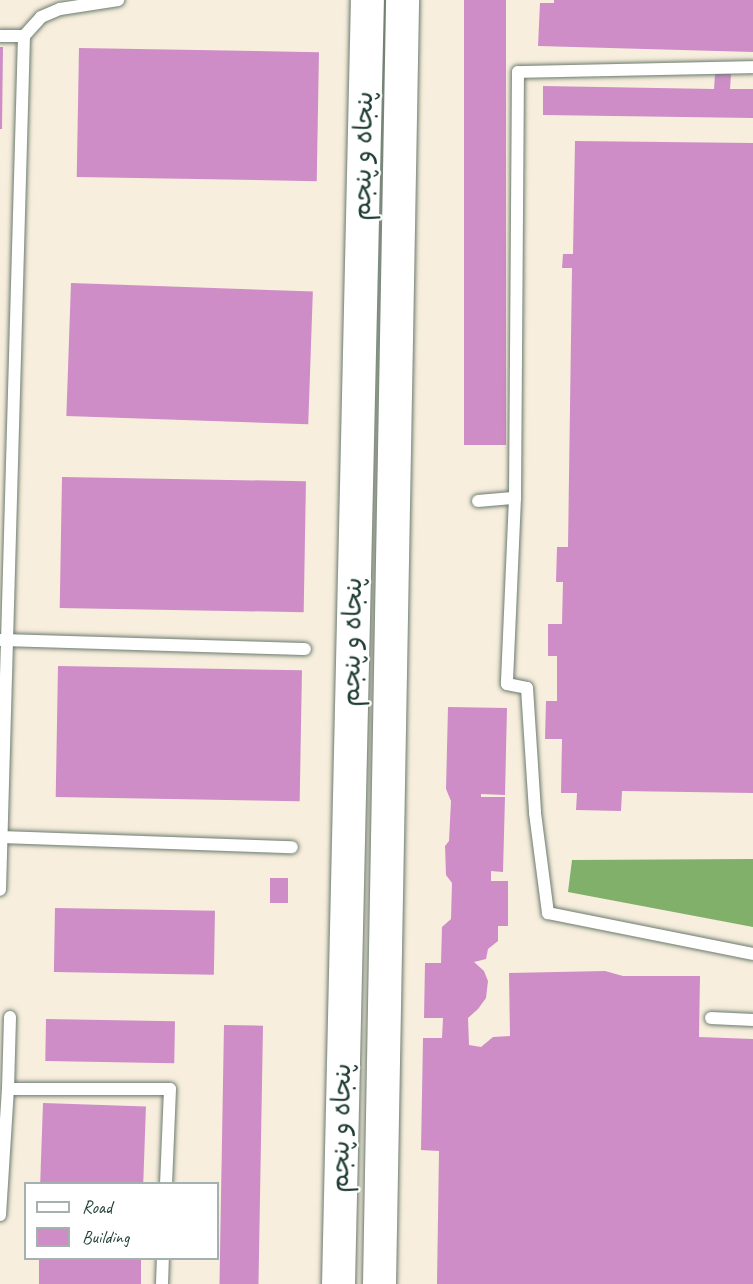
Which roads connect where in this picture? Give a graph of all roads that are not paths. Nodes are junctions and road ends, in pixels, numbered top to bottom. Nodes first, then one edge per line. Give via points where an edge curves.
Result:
1 (118, 0) edge
2 (367, 0) edge
3 (402, 0) edge
4 (0, 36) edge
5 (24, 36) junction
6 (753, 68) edge
7 (515, 498) junction
8 (478, 501) dead end
9 (4, 640) edge
10 (305, 649) dead end
11 (1, 837) edge
12 (292, 848) dead end
13 (0, 890) edge
14 (753, 954) edge
15 (345, 984) junction
16 (382, 984) junction
17 (10, 1017) dead end
18 (711, 1018) dead end
19 (753, 1020) edge
20 (8, 1089) junction
21 (166, 1182) edge
22 (0, 1215) edge
23 (163, 1260) edge
24 (162, 1284) edge
25 (338, 1284) edge
26 (379, 1284) edge

1 - 5 lane via 60,9 41,17
2 - 15 main road, پنجاه و پنجم
3 - 16 main road, پنجاه و پنجم
4 - 5 lane
5 - 9 lane
6 - 7 lane via 518,72
7 - 8 lane
7 - 14 lane via 507,684 527,688 535,813 548,913
9 - 10 lane
9 - 11 lane
11 - 12 lane
11 - 13 lane
15 - 16 main road
15 - 25 main road, پنجاه و پنجم
16 - 26 main road, پنجاه و پنجم
17 - 20 lane
18 - 19 lane
20 - 21 lane via 170,1089
20 - 22 lane
23 - 24 lane

